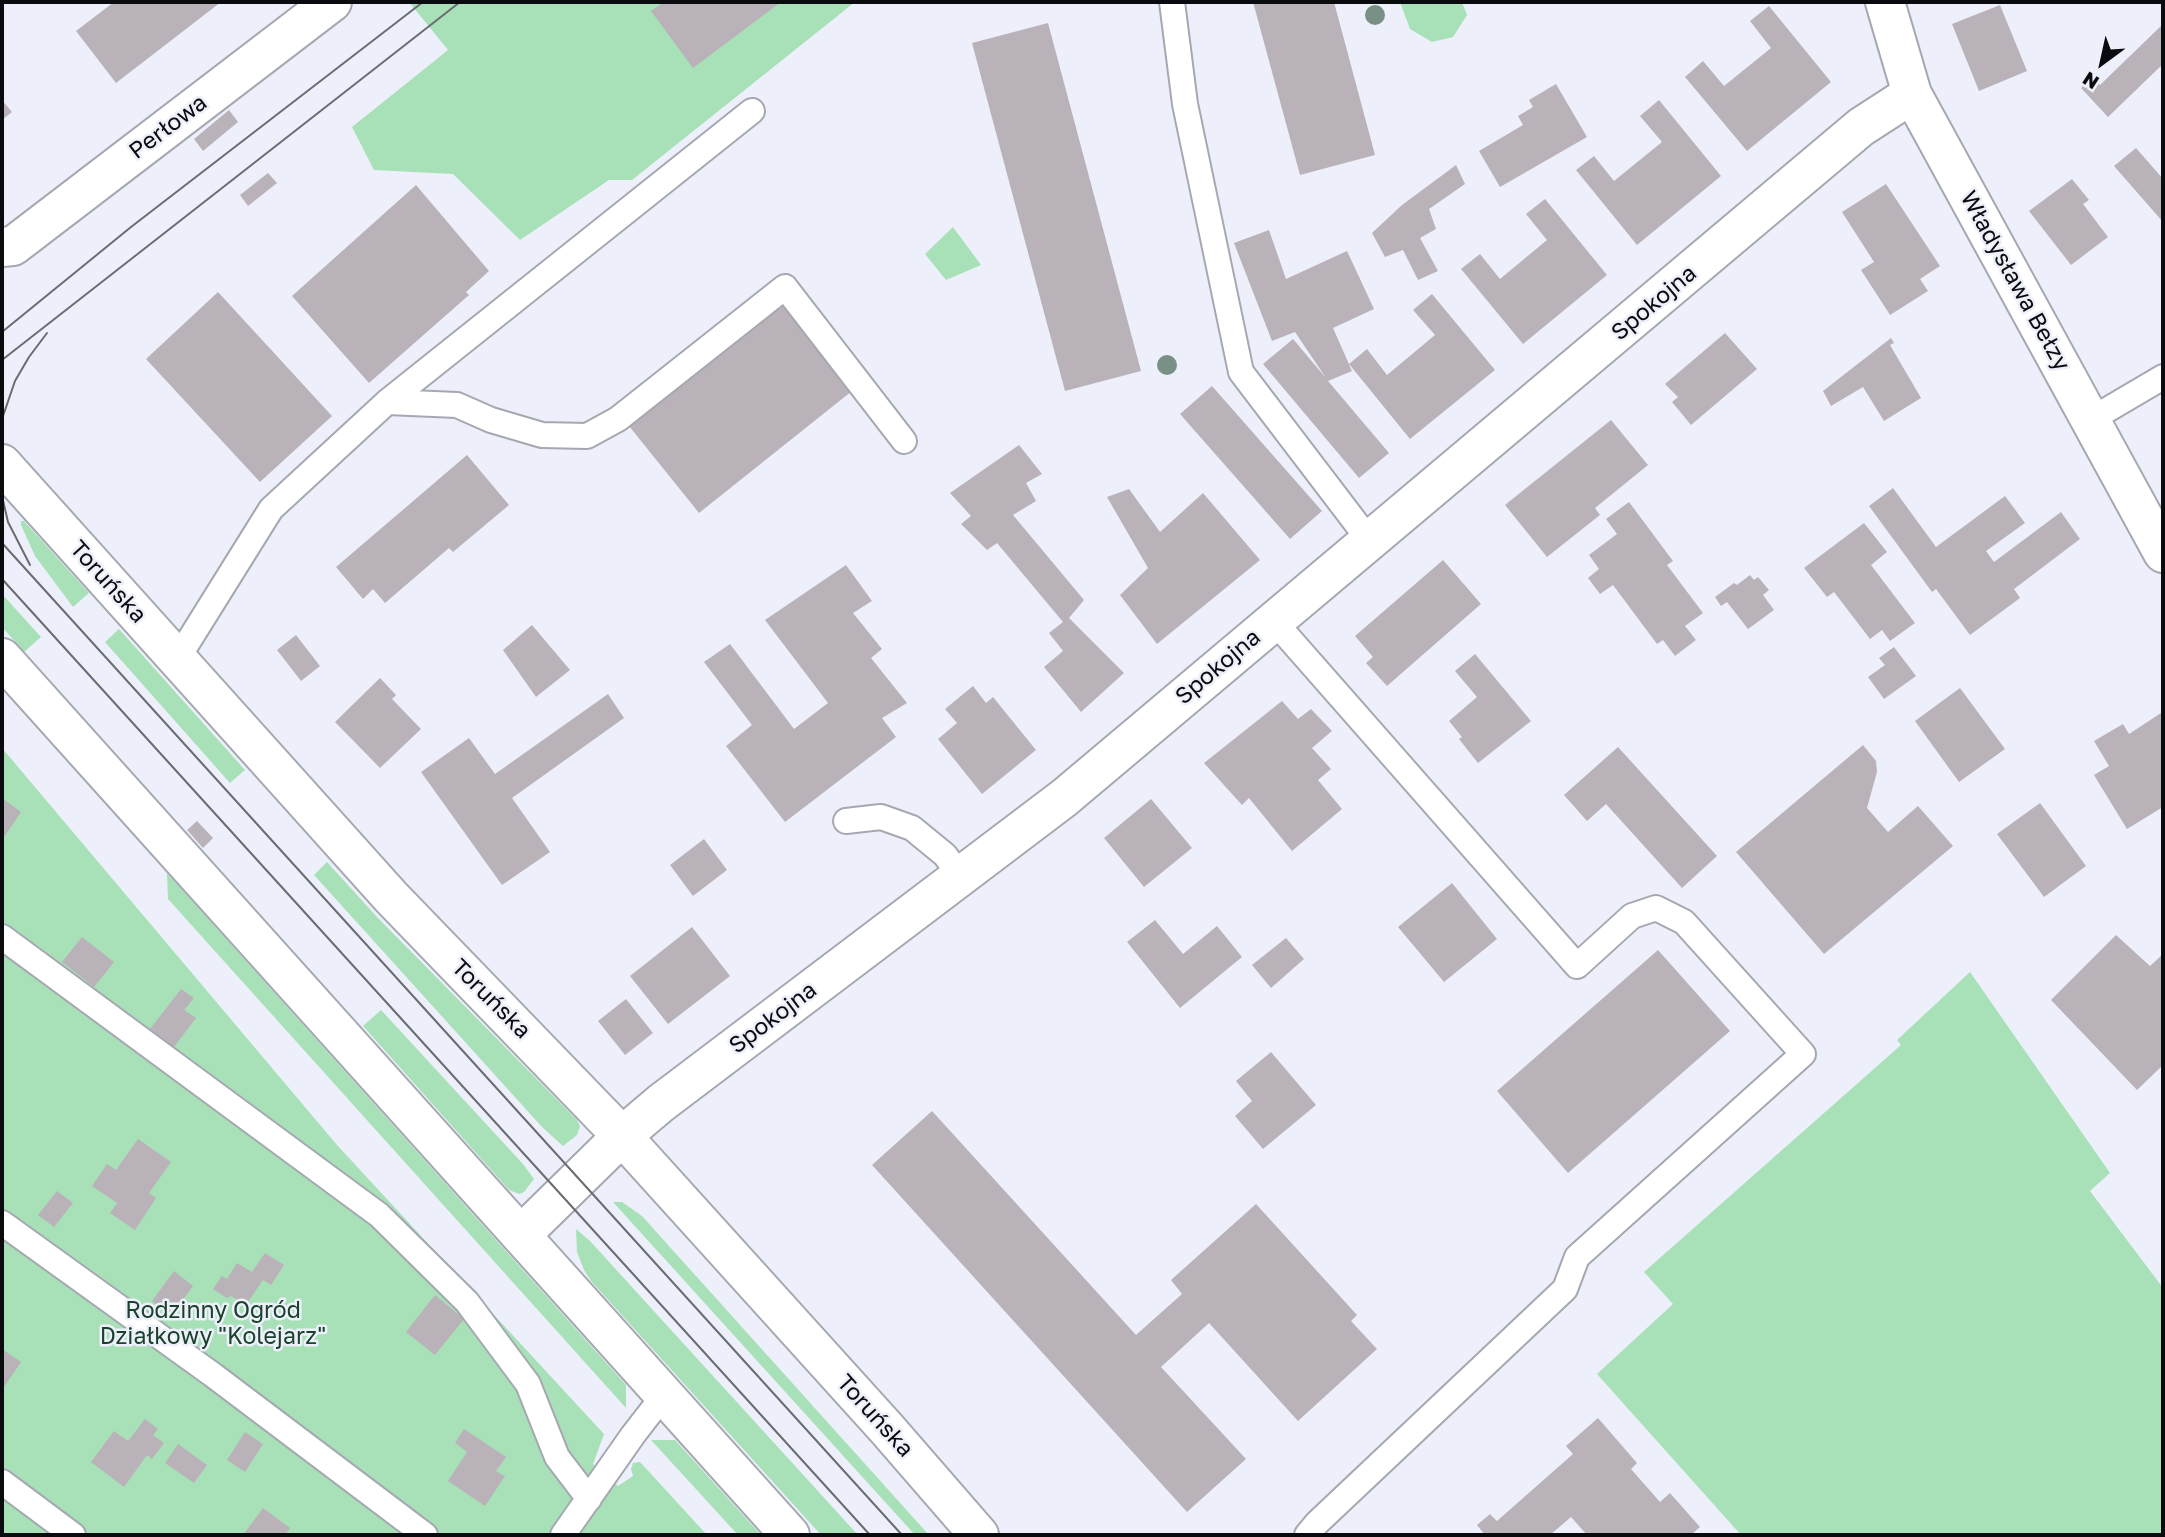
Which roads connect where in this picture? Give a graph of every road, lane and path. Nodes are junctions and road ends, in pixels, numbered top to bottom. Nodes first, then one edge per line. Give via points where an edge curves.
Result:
1 (332, 2) edge
2 (1172, 2) edge
3 (1885, 2) edge
4 (1912, 94) junction
5 (752, 111) dead end
6 (2, 247) edge
7 (2163, 377) edge
8 (387, 402) junction
9 (2091, 420) junction
10 (904, 442) dead end
11 (2, 464) edge
12 (1369, 540) junction
13 (2163, 553) edge
14 (1273, 620) junction
15 (2, 658) edge
16 (178, 658) junction
17 (846, 821) dead end
18 (961, 877) junction
19 (2, 937) edge
20 (622, 1136) junction
21 (2, 1223) edge
22 (521, 1234) junction
23 (664, 1395) junction
24 (2, 1482) edge
25 (589, 1499) junction
26 (74, 1535) edge
27 (425, 1535) edge
28 (563, 1535) edge
29 (790, 1535) edge
30 (979, 1535) edge
31 (1307, 1535) edge

1 - 6 street, Perłowa via 13,246
2 - 12 lane via 1185,104 1241,373
3 - 4 street, Władysława Bełzy
4 - 9 street, Władysława Bełzy
4 - 12 street, Spokojna via 1861,127
5 - 8 lane
7 - 9 lane
8 - 10 lane via 457,405 542,435 587,436 618,419 785,287
8 - 16 lane via 271,509
9 - 13 street, Władysława Bełzy
11 - 16 street, Toruńska
12 - 14 street, Spokojna
14 - 18 street, Spokojna via 1063,799
14 - 31 lane via 1577,966 1632,916 1656,908 1684,922 1803,1054 1577,1257 1565,1289
15 - 22 street
16 - 20 street, Toruńska via 391,897
17 - 18 lane via 881,817 912,828 945,855
18 - 20 street, Spokojna
19 - 25 lane via 379,1215 475,1312 528,1384 557,1457
20 - 22 street, Spokojna
20 - 30 street, Toruńska
21 - 27 lane
22 - 23 street
23 - 25 lane
23 - 29 street
24 - 26 lane
25 - 28 lane

